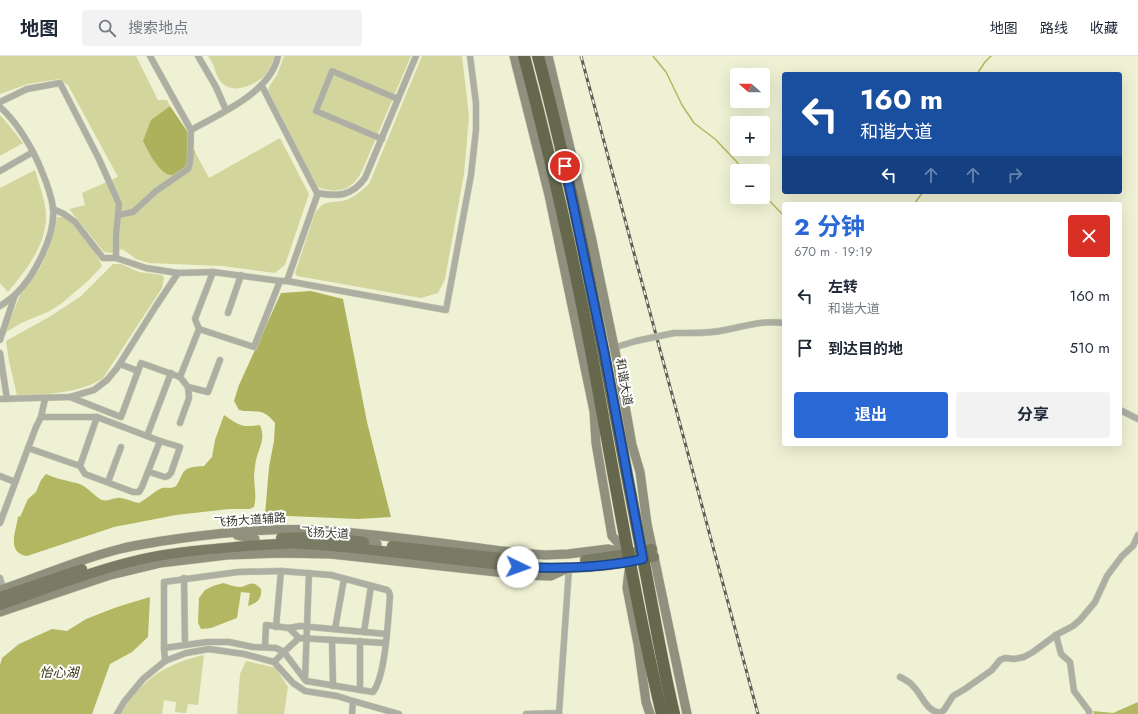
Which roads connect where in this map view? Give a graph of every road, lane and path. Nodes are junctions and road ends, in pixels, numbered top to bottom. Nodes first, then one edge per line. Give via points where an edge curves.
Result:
1 (150, 56) edge
2 (198, 56) edge
3 (278, 56) edge
4 (416, 56) edge
5 (470, 56) edge
6 (514, 56) edge
7 (524, 56) edge
8 (538, 56) edge
9 (548, 56) edge
10 (262, 86) junction
11 (398, 99) junction
12 (0, 102) edge
13 (0, 107) edge
14 (226, 110) junction
15 (191, 130) junction
16 (382, 139) junction
17 (33, 152) junction
18 (0, 171) edge
19 (318, 193) junction
20 (53, 209) junction
21 (118, 215) junction
22 (116, 258) junction
23 (213, 272) junction
24 (178, 273) junction
25 (241, 275) junction
26 (280, 281) junction
27 (287, 281) junction
28 (15, 295) junction
29 (0, 306) edge
30 (228, 313) dead end
31 (782, 323) edge
32 (199, 329) junction
33 (0, 340) edge
34 (613, 348) junction
35 (0, 353) edge
36 (220, 360) dead end
37 (120, 364) junction
38 (138, 371) junction
39 (171, 373) junction
40 (180, 377) junction
41 (188, 387) junction
42 (70, 397) junction
43 (0, 399) edge
44 (7, 399) junction
45 (45, 399) junction
46 (1122, 411) edge
47 (41, 417) junction
48 (97, 417) junction
49 (1138, 419) edge
50 (180, 423) dead end
51 (147, 436) junction
52 (160, 441) junction
53 (121, 447) dead end
54 (28, 448) junction
55 (80, 466) junction
56 (149, 472) junction
57 (0, 476) edge
58 (15, 482) junction
59 (108, 482) junction
60 (0, 523) edge
61 (315, 530) junction
62 (228, 532) junction
63 (354, 533) junction
64 (1138, 535) edge
65 (612, 536) junction
66 (298, 537) junction
67 (255, 539) junction
68 (269, 544) junction
69 (377, 544) junction
70 (358, 548) junction
71 (608, 549) junction
72 (292, 553) junction
73 (331, 554) junction
74 (648, 554) junction
75 (629, 558) junction
76 (78, 562) junction
77 (130, 562) junction
78 (569, 568) junction
79 (281, 571) junction
80 (309, 573) junction
81 (110, 575) junction
82 (62, 576) junction
83 (0, 578) edge
84 (184, 578) junction
85 (344, 579) junction
86 (75, 586) junction
87 (371, 586) junction
88 (50, 588) junction
89 (3, 596) edge
90 (0, 612) edge
91 (307, 626) junction
92 (276, 627) junction
93 (288, 628) junction
94 (334, 629) junction
95 (364, 632) junction
96 (386, 634) junction
97 (1056, 635) junction
98 (299, 638) junction
99 (306, 638) junction
100 (332, 640) junction
101 (360, 641) junction
102 (385, 643) junction
103 (185, 644) junction
104 (265, 647) junction
105 (164, 648) junction
106 (284, 652) junction
107 (165, 661) junction
108 (274, 662) junction
109 (900, 677) dead end
110 (305, 680) junction
111 (333, 686) junction
112 (360, 690) junction
113 (354, 701) junction
114 (559, 713) edge
115 (117, 714) edge
116 (352, 714) edge
117 (399, 714) edge
118 (526, 714) edge
119 (650, 714) edge
120 (662, 714) edge
121 (674, 714) edge
122 (688, 714) edge
123 (1089, 714) edge

1 - 15 street
2 - 14 street
3 - 10 street via 270,76
4 - 11 street
5 - 27 street via 476,103 476,130 471,175 446,310
6 - 65 street via 549,195 591,396 596,443
7 - 75 highway via 569,242
8 - 74 highway, 和谐大道 via 581,237
9 - 34 street via 591,236
10 - 14 street
10 - 19 street
11 - 16 street
11 - 16 street via 332,71 316,110
12 - 21 street via 27,89 60,84 112,185 119,204
13 - 17 street via 14,121
14 - 15 street
15 - 21 street via 192,145 188,169 156,191 133,212
16 - 19 street via 365,178 355,190 334,196
17 - 18 street
17 - 20 street via 47,183
19 - 27 street
20 - 22 street via 75,222 103,258
20 - 28 street via 47,243 37,266
21 - 22 street
22 - 24 street via 146,268
23 - 24 street
23 - 25 street
23 - 32 street via 195,319
24 - 37 street
25 - 26 street
25 - 30 street
26 - 27 street
26 - 32 street via 254,347
28 - 29 street
28 - 33 street
31 - 34 street, bridge via 750,324 702,333 674,333
32 - 40 street
34 - 74 street via 632,445 640,472
35 - 44 street
36 - 41 street via 208,392
37 - 38 street
37 - 42 street via 107,380 94,390
38 - 39 street via 141,363
38 - 42 street via 121,416
39 - 40 street
39 - 51 street
40 - 41 street
41 - 50 street via 189,398
42 - 45 street
43 - 44 street
44 - 45 street
45 - 47 street
46 - 49 street
47 - 48 street
47 - 54 street
48 - 51 street
48 - 55 street
51 - 52 street
52 - 56 street
52 - 56 street via 180,447 168,476 165,478
53 - 59 street
54 - 55 street
54 - 58 street
55 - 59 street via 84,474
56 - 59 street via 139,492
57 - 58 street
58 - 60 street
61 - 62 street, 飞扬大道辅路
61 - 63 street, 飞扬大道辅路
61 - 66 street
62 - 67 street
62 - 76 street, 飞扬大道辅路 via 120,549
63 - 69 street
63 - 71 street, 飞扬大道辅路 via 519,553 568,554
64 - 97 street via 1133,546 1107,576 1095,602 1073,626
65 - 71 street
65 - 75 street
66 - 67 main road, 飞扬大道
66 - 69 main road, 飞扬大道
67 - 82 main road, 飞扬大道 via 197,544 123,557
68 - 70 main road, 飞扬大道
68 - 72 street
68 - 77 main road, 飞扬大道 via 198,550
69 - 75 main road, 飞扬大道 via 546,562
70 - 73 street
70 - 78 main road, 飞扬大道 via 518,567
71 - 75 street, 飞扬大道辅路
72 - 73 street
72 - 81 street via 198,558
73 - 78 street via 523,575 552,576
74 - 75 main road, 飞扬大道
74 - 121 highway, 和谐大道
74 - 122 street
75 - 78 main road, 飞扬大道
75 - 119 street via 627,588
75 - 120 highway
76 - 82 street
76 - 89 street, 飞扬大道辅路
77 - 81 street
77 - 88 main road, 飞扬大道
78 - 114 street
79 - 80 street
79 - 84 street via 238,572
79 - 92 street
80 - 85 street
80 - 91 street
81 - 86 street
82 - 89 main road, 飞扬大道
83 - 89 street
84 - 103 street
84 - 105 street via 164,582
85 - 87 street
85 - 94 street
86 - 88 street
86 - 90 street
87 - 95 street
87 - 96 street via 389,592
88 - 89 main road, 飞扬大道
91 - 93 street
91 - 94 street
91 - 99 street
92 - 93 street
92 - 104 street via 266,625
93 - 98 street
94 - 95 street
95 - 96 street
96 - 102 street
97 - 109 street via 1024,657 1000,660 992,670 953,696 940,713 928,707 913,686
97 - 123 street via 1061,654 1070,662 1074,692
98 - 99 street
98 - 106 street
99 - 100 street
99 - 110 street
100 - 101 street
100 - 111 street
101 - 102 street
101 - 112 street
102 - 112 street via 377,686 372,692
103 - 104 street via 229,642
103 - 105 street
104 - 106 street
105 - 107 street
106 - 108 street
106 - 110 street
107 - 108 street via 186,653 209,649
107 - 115 street via 143,679
108 - 113 street via 293,683 305,690
110 - 111 street
111 - 112 street
113 - 116 street
113 - 117 street
114 - 118 street

